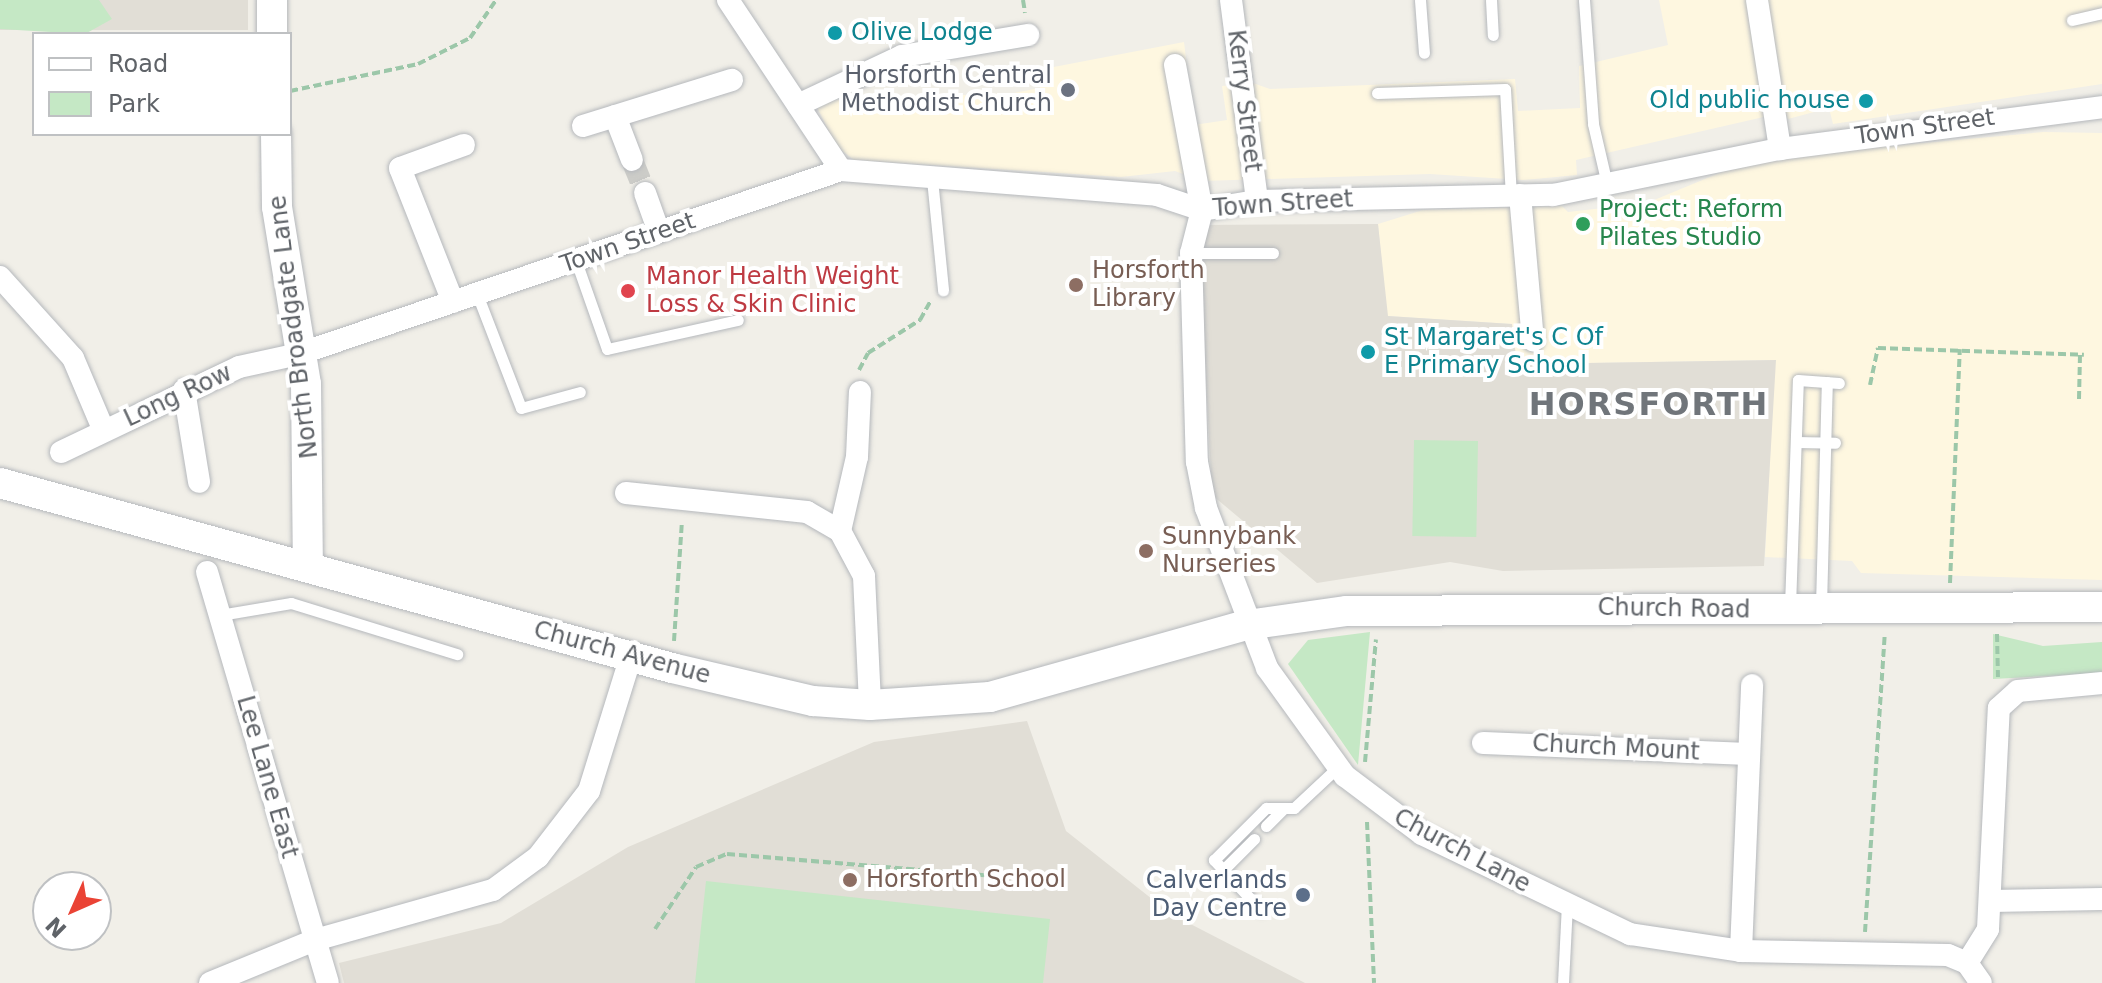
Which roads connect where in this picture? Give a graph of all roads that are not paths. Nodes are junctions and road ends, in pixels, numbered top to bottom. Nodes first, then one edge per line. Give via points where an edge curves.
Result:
1 (272, 0) edge
2 (728, 0) edge
3 (1231, 0) edge
4 (1420, 0) edge
5 (1491, 0) edge
6 (1584, 0) edge
7 (1757, 0) edge
8 (2102, 13) edge
9 (2072, 20) dead end
10 (272, 32) edge
11 (1028, 35) dead end
12 (1493, 35) dead end
13 (1424, 53) dead end
14 (1175, 65) dead end
15 (732, 80) dead end
16 (1377, 93) dead end
17 (798, 105) junction
18 (2102, 107) edge
19 (615, 116) junction
20 (583, 126) dead end
21 (276, 136) edge
22 (464, 145) dead end
23 (1780, 149) junction
24 (632, 160) tunnel mouth
25 (841, 170) junction
26 (932, 179) junction
27 (1607, 184) junction
28 (645, 193) tunnel mouth
29 (1515, 195) junction
30 (1257, 201) junction
31 (1202, 210) junction
32 (659, 232) junction
33 (1191, 253) junction
34 (1273, 253) dead end
35 (576, 261) junction
36 (1, 280) edge
37 (943, 290) dead end
38 (477, 294) junction
39 (453, 302) junction
40 (738, 320) dead end
41 (1533, 340) dead end
42 (299, 354) junction
43 (184, 390) junction
44 (580, 392) dead end
45 (860, 392) road end
46 (104, 431) junction
47 (1796, 442) junction
48 (1830, 443) junction
49 (61, 452) dead end
50 (199, 482) dead end
51 (2, 483) edge
52 (626, 493) dead end
53 (840, 531) junction
54 (308, 567) junction
55 (207, 572) dead end
56 (2102, 607) edge
57 (1790, 611) junction
58 (1821, 611) junction
59 (220, 615) junction
60 (1247, 625) junction
61 (457, 654) dead end
62 (631, 656) junction
63 (2102, 683) edge
64 (1752, 685) dead end
65 (870, 705) junction
66 (1483, 743) dead end
67 (1749, 754) junction
68 (1338, 767) junction
69 (1284, 808) junction
70 (1266, 826) dead end
71 (1254, 839) dead end
72 (1223, 870) junction
73 (2102, 899) edge
74 (1991, 901) junction
75 (1567, 905) junction
76 (1261, 910) dead end
77 (315, 940) junction
78 (1741, 951) junction
79 (1957, 959) junction
80 (210, 983) edge
81 (328, 983) edge
82 (1563, 983) edge
83 (1981, 983) edge

1 - 10 street
2 - 17 street
3 - 30 street, Kerry Street
4 - 13 lane
5 - 12 lane
6 - 27 lane via 1593,124
7 - 23 street
8 - 9 lane
11 - 17 street via 902,56
14 - 31 street
15 - 19 street
16 - 29 lane via 1505,89
17 - 25 street
18 - 23 street, Town Street
19 - 20 street
19 - 24 street
21 - 42 street, North Broadgate Lane via 277,207
22 - 39 street via 400,168
23 - 27 street, Town Street
25 - 26 street, Town Street
25 - 32 street, Town Street
26 - 31 street, Town Street via 1157,195
26 - 37 lane
27 - 29 street, Town Street
28 - 32 street
29 - 30 street, Town Street
29 - 41 street
30 - 31 street, Town Street
31 - 33 street, Church Lane
32 - 35 street, Town Street
33 - 34 lane
33 - 60 street, Church Lane via 1197,462
35 - 38 street, Town Street
35 - 40 lane via 607,349
36 - 46 street via 73,358
38 - 39 street, Town Street
38 - 44 lane via 521,408
39 - 42 street, Town Street
42 - 43 street, Long Row via 239,367
42 - 54 street, North Broadgate Lane via 311,469
43 - 46 street, Long Row
43 - 50 street
45 - 53 street via 857,457
46 - 49 street, Long Row
47 - 48 lane
47 - 48 lane via 1798,380 1833,383
47 - 57 lane
48 - 58 lane
51 - 54 street, Church Avenue
52 - 53 street via 807,512
53 - 65 street via 864,576
54 - 62 street, Church Avenue
55 - 59 street, Lee Lane East
56 - 58 street, Church Road
57 - 58 street, Church Road
57 - 60 street, Church Road via 1378,609
59 - 61 lane via 291,603
59 - 77 street, Lee Lane East
60 - 65 street, Church Avenue via 990,697
60 - 68 street, Church Lane via 1267,668
62 - 65 street, Church Avenue via 813,701
62 - 77 street via 589,791 538,857 493,890
63 - 74 street via 2018,691 1999,708
64 - 67 street
66 - 67 street, Church Mount
67 - 78 street
68 - 69 lane via 1294,808
68 - 75 street, Church Lane via 1370,799 1422,834
69 - 70 lane
69 - 72 lane via 1266,808 1214,860
71 - 72 lane
72 - 76 lane
73 - 74 street
74 - 79 street via 1988,929
75 - 78 street, Church Lane via 1630,934
75 - 82 lane
77 - 80 street
77 - 81 street, Lee Lane East
78 - 79 street, Church Lane
79 - 83 street

